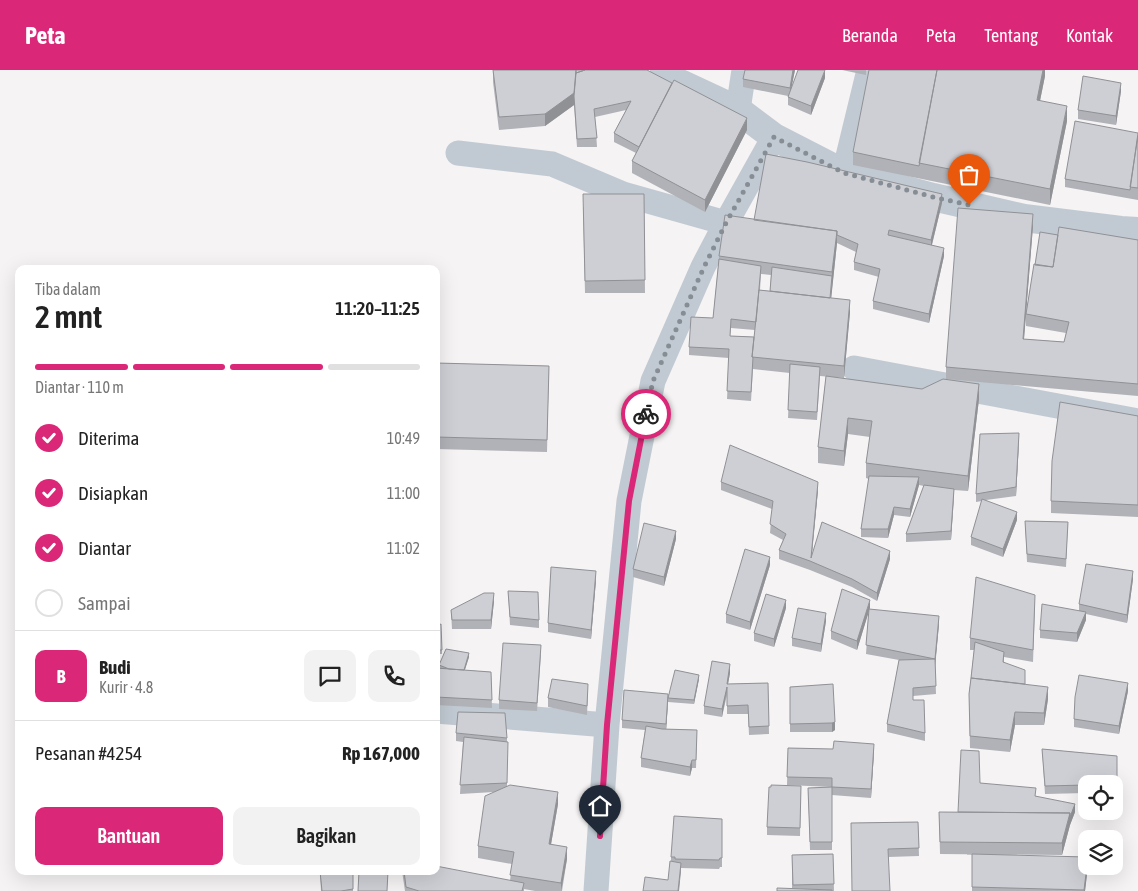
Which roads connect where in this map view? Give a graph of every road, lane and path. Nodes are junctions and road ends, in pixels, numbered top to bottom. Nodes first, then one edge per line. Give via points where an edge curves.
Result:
1 (664, 70) edge
2 (744, 70) edge
3 (869, 70) edge
4 (738, 110) junction
5 (774, 137) junction
6 (458, 153) dead end
7 (844, 173) junction
8 (726, 223) junction
9 (1138, 231) edge
10 (854, 368) dead end
11 (1138, 421) edge
12 (440, 711) edge
13 (607, 725) junction
14 (596, 891) edge

1 - 4 street via 678,82
2 - 4 street
3 - 7 street
4 - 5 street
5 - 7 street
5 - 8 street
6 - 8 street via 552,164 624,194
7 - 9 street via 1024,218
8 - 13 street via 653,381 629,501
10 - 11 street
12 - 13 street
13 - 14 street

